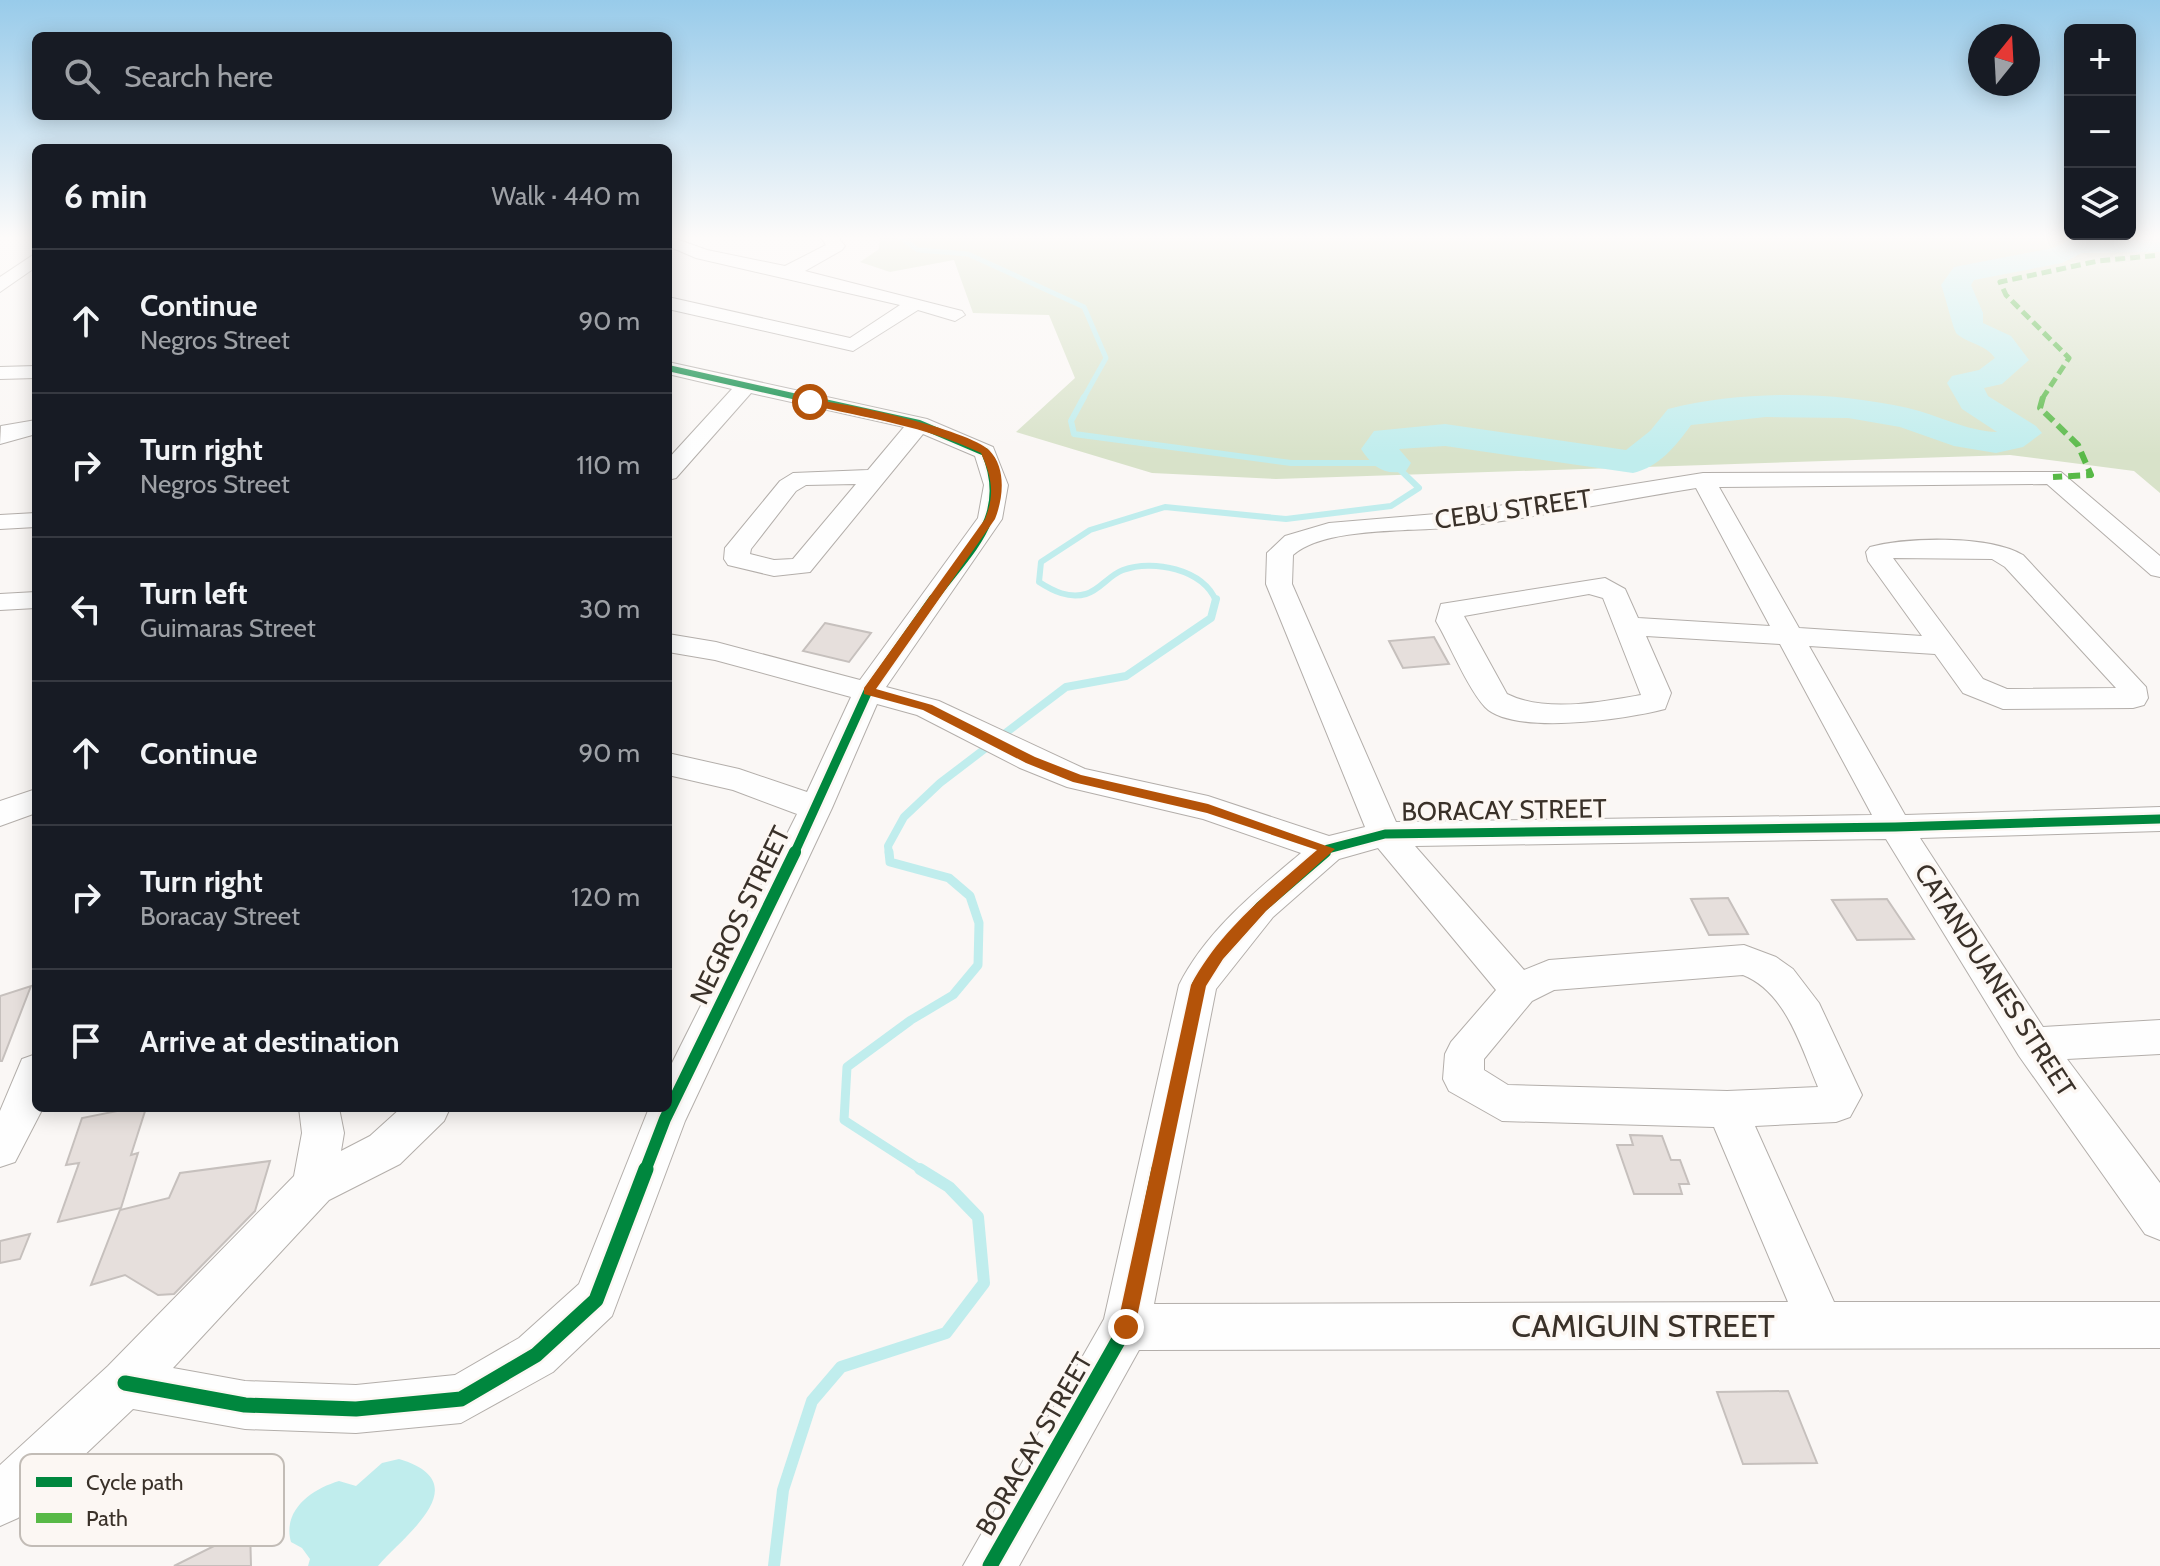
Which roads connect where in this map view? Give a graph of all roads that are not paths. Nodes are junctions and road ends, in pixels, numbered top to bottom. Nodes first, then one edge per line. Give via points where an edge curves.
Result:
1 (695, 309) edge
2 (907, 309) edge
3 (936, 309) edge
4 (955, 315) dead end
5 (672, 369) edge
6 (32, 372) edge
7 (0, 373) edge
8 (747, 385) junction
9 (919, 424) junction
10 (32, 428) edge
11 (0, 437) edge
12 (672, 469) edge
13 (874, 477) junction
14 (1703, 480) junction
15 (32, 520) edge
16 (0, 522) edge
17 (2160, 569) edge
18 (32, 600) edge
19 (0, 602) edge
20 (1630, 626) junction
21 (1786, 634) junction
22 (672, 644) edge
23 (1943, 646) junction
24 (868, 691) junction
25 (673, 773) edge
26 (32, 802) edge
27 (816, 808) junction
28 (0, 814) edge
29 (2160, 819) edge
30 (1895, 827) junction
31 (1385, 834) junction
32 (1328, 849) junction
33 (1519, 990) junction
34 (2160, 1037) edge
35 (2033, 1044) junction
36 (32, 1082) edge
37 (672, 1105) edge
38 (1727, 1109) junction
39 (320, 1112) edge
40 (426, 1112) edge
41 (668, 1112) edge
42 (0, 1148) edge
43 (314, 1186) junction
44 (2160, 1219) edge
45 (2160, 1325) edge
46 (1821, 1326) junction
47 (1126, 1327) junction
48 (125, 1383) junction
49 (49, 1454) edge
50 (20, 1481) edge
51 (0, 1500) edge
52 (990, 1566) edge

1 - 2 street via 853,345
3 - 4 street
5 - 8 street, NEGROS STREET
6 - 7 street
8 - 9 street, NEGROS STREET
8 - 12 street
9 - 13 street
9 - 24 street, NEGROS STREET via 985,452 999,498 990,519
10 - 11 street
13 - 13 street via 801,566 774,568 737,559 738,548 788,486 801,478
14 - 17 street, CEBU STREET via 2053,477
14 - 21 street, CATANDUANES STREET
14 - 31 street, CEBU STREET via 1488,515 1329,531 1294,541 1280,553 1279,584
15 - 16 street
18 - 19 street
20 - 20 street via 1656,693 1654,702 1526,712 1507,710 1496,701 1450,621 1451,610 1605,586
20 - 21 street
21 - 23 street
21 - 30 street, CATANDUANES STREET
22 - 24 street
23 - 23 street via 1984,694 2003,699 2133,698 2131,687 2014,561 1999,552 1879,552
24 - 27 street, NEGROS STREET
24 - 32 street via 928,708 1078,779 1208,808
25 - 27 street via 739,780
26 - 28 street
27 - 37 street, NEGROS STREET
29 - 30 street, BORACAY STREET
30 - 31 street, BORACAY STREET
30 - 35 street, CATANDUANES STREET
31 - 32 street, BORACAY STREET
31 - 33 street
32 - 47 street, BORACAY STREET via 1261,907 1198,985
33 - 38 street via 1465,1054 1463,1079 1502,1103
33 - 38 street via 1549,975 1744,960 1765,964 1791,990 1842,1095 1836,1104 1817,1108
34 - 35 street
35 - 44 street, CATANDUANES STREET
36 - 42 street
38 - 46 street
39 - 43 street via 323,1133
40 - 43 street via 385,1150
41 - 48 street, NEGROS STREET via 596,1300 536,1355 461,1399 356,1409 245,1405
43 - 48 street
45 - 46 street, CAMIGUIN STREET
46 - 47 street, CAMIGUIN STREET
47 - 52 street, BORACAY STREET
48 - 49 street
50 - 51 street

